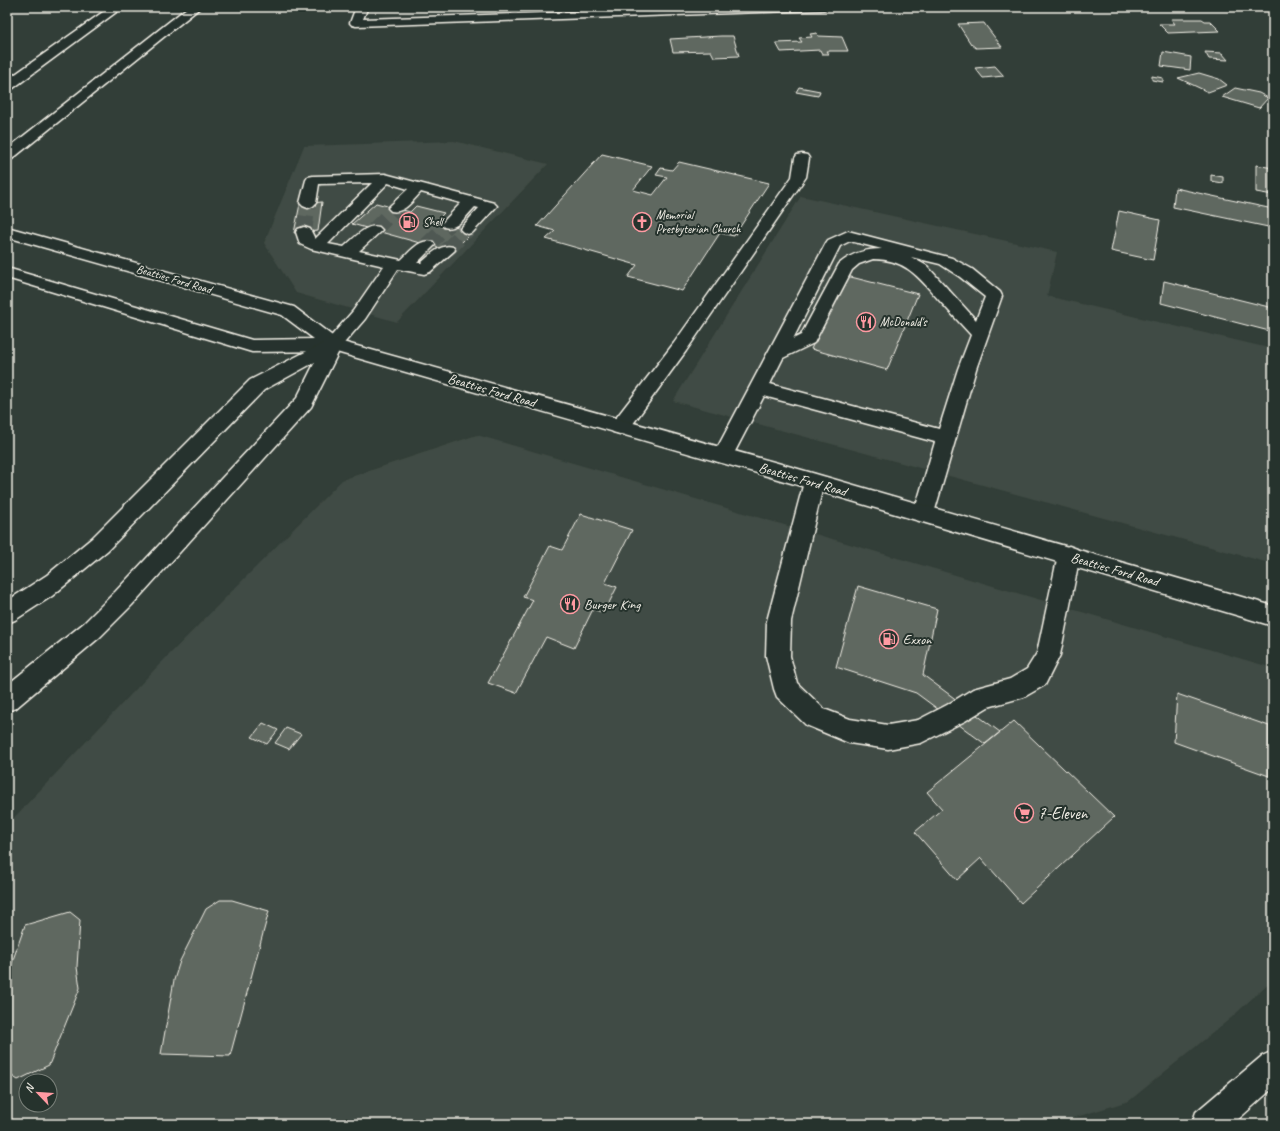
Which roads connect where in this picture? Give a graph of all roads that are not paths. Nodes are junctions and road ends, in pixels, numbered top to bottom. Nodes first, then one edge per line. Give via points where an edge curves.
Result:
1 (117, 7) edge
2 (195, 7) edge
3 (362, 7) edge
4 (821, 7) edge
5 (7, 86) edge
6 (7, 156) edge
7 (802, 158) dead end
8 (385, 178) junction
9 (418, 187) junction
10 (472, 202) junction
11 (308, 203) tunnel mouth
12 (396, 208) tunnel mouth
13 (449, 224) tunnel mouth
14 (468, 229) tunnel mouth
15 (374, 230) tunnel mouth
16 (8, 232) edge
17 (304, 232) dead end
18 (428, 245) tunnel mouth
19 (317, 246) junction
20 (447, 250) tunnel mouth
21 (348, 252) junction
22 (400, 264) junction
23 (7, 274) edge
24 (980, 335) junction
25 (333, 345) junction
26 (776, 354) junction
27 (759, 388) junction
28 (620, 427) junction
29 (947, 438) junction
30 (723, 456) junction
31 (814, 482) junction
32 (924, 514) junction
33 (1069, 555) junction
34 (7, 613) edge
35 (1273, 616) edge
36 (7, 700) edge
37 (1273, 1067) edge
38 (1208, 1124) edge

1 - 5 main road
2 - 6 main road
3 - 4 main road via 356,23
7 - 28 main road via 799,177 680,347
8 - 9 main road
8 - 11 main road via 312,180
8 - 19 main road
9 - 10 main road
9 - 12 main road
10 - 13 main road
10 - 14 main road via 489,206
15 - 21 main road
16 - 25 main road, Beatties Ford Road via 288,311
17 - 19 main road via 306,241
18 - 22 main road
19 - 21 main road
20 - 22 main road via 424,270
21 - 22 main road
22 - 25 main road
23 - 25 main road, Beatties Ford Road via 252,346
24 - 26 main road via 912,263 880,254 863,255 845,267 808,339
24 - 26 main road via 994,296 966,272 946,261 848,236 834,242
24 - 29 main road
25 - 28 main road, Beatties Ford Road
25 - 34 main road via 257,385 76,566
25 - 36 main road via 304,402 124,598 76,644
26 - 27 main road
27 - 29 main road
27 - 30 main road
28 - 30 main road, Beatties Ford Road
29 - 32 main road
30 - 31 main road, Beatties Ford Road
31 - 32 main road, Beatties Ford Road
31 - 33 main road via 779,621 778,656 786,689 814,717 849,731 888,738 921,731 982,697 1015,689 1036,677 1048,655
32 - 33 main road, Beatties Ford Road
33 - 35 main road, Beatties Ford Road
37 - 38 main road

